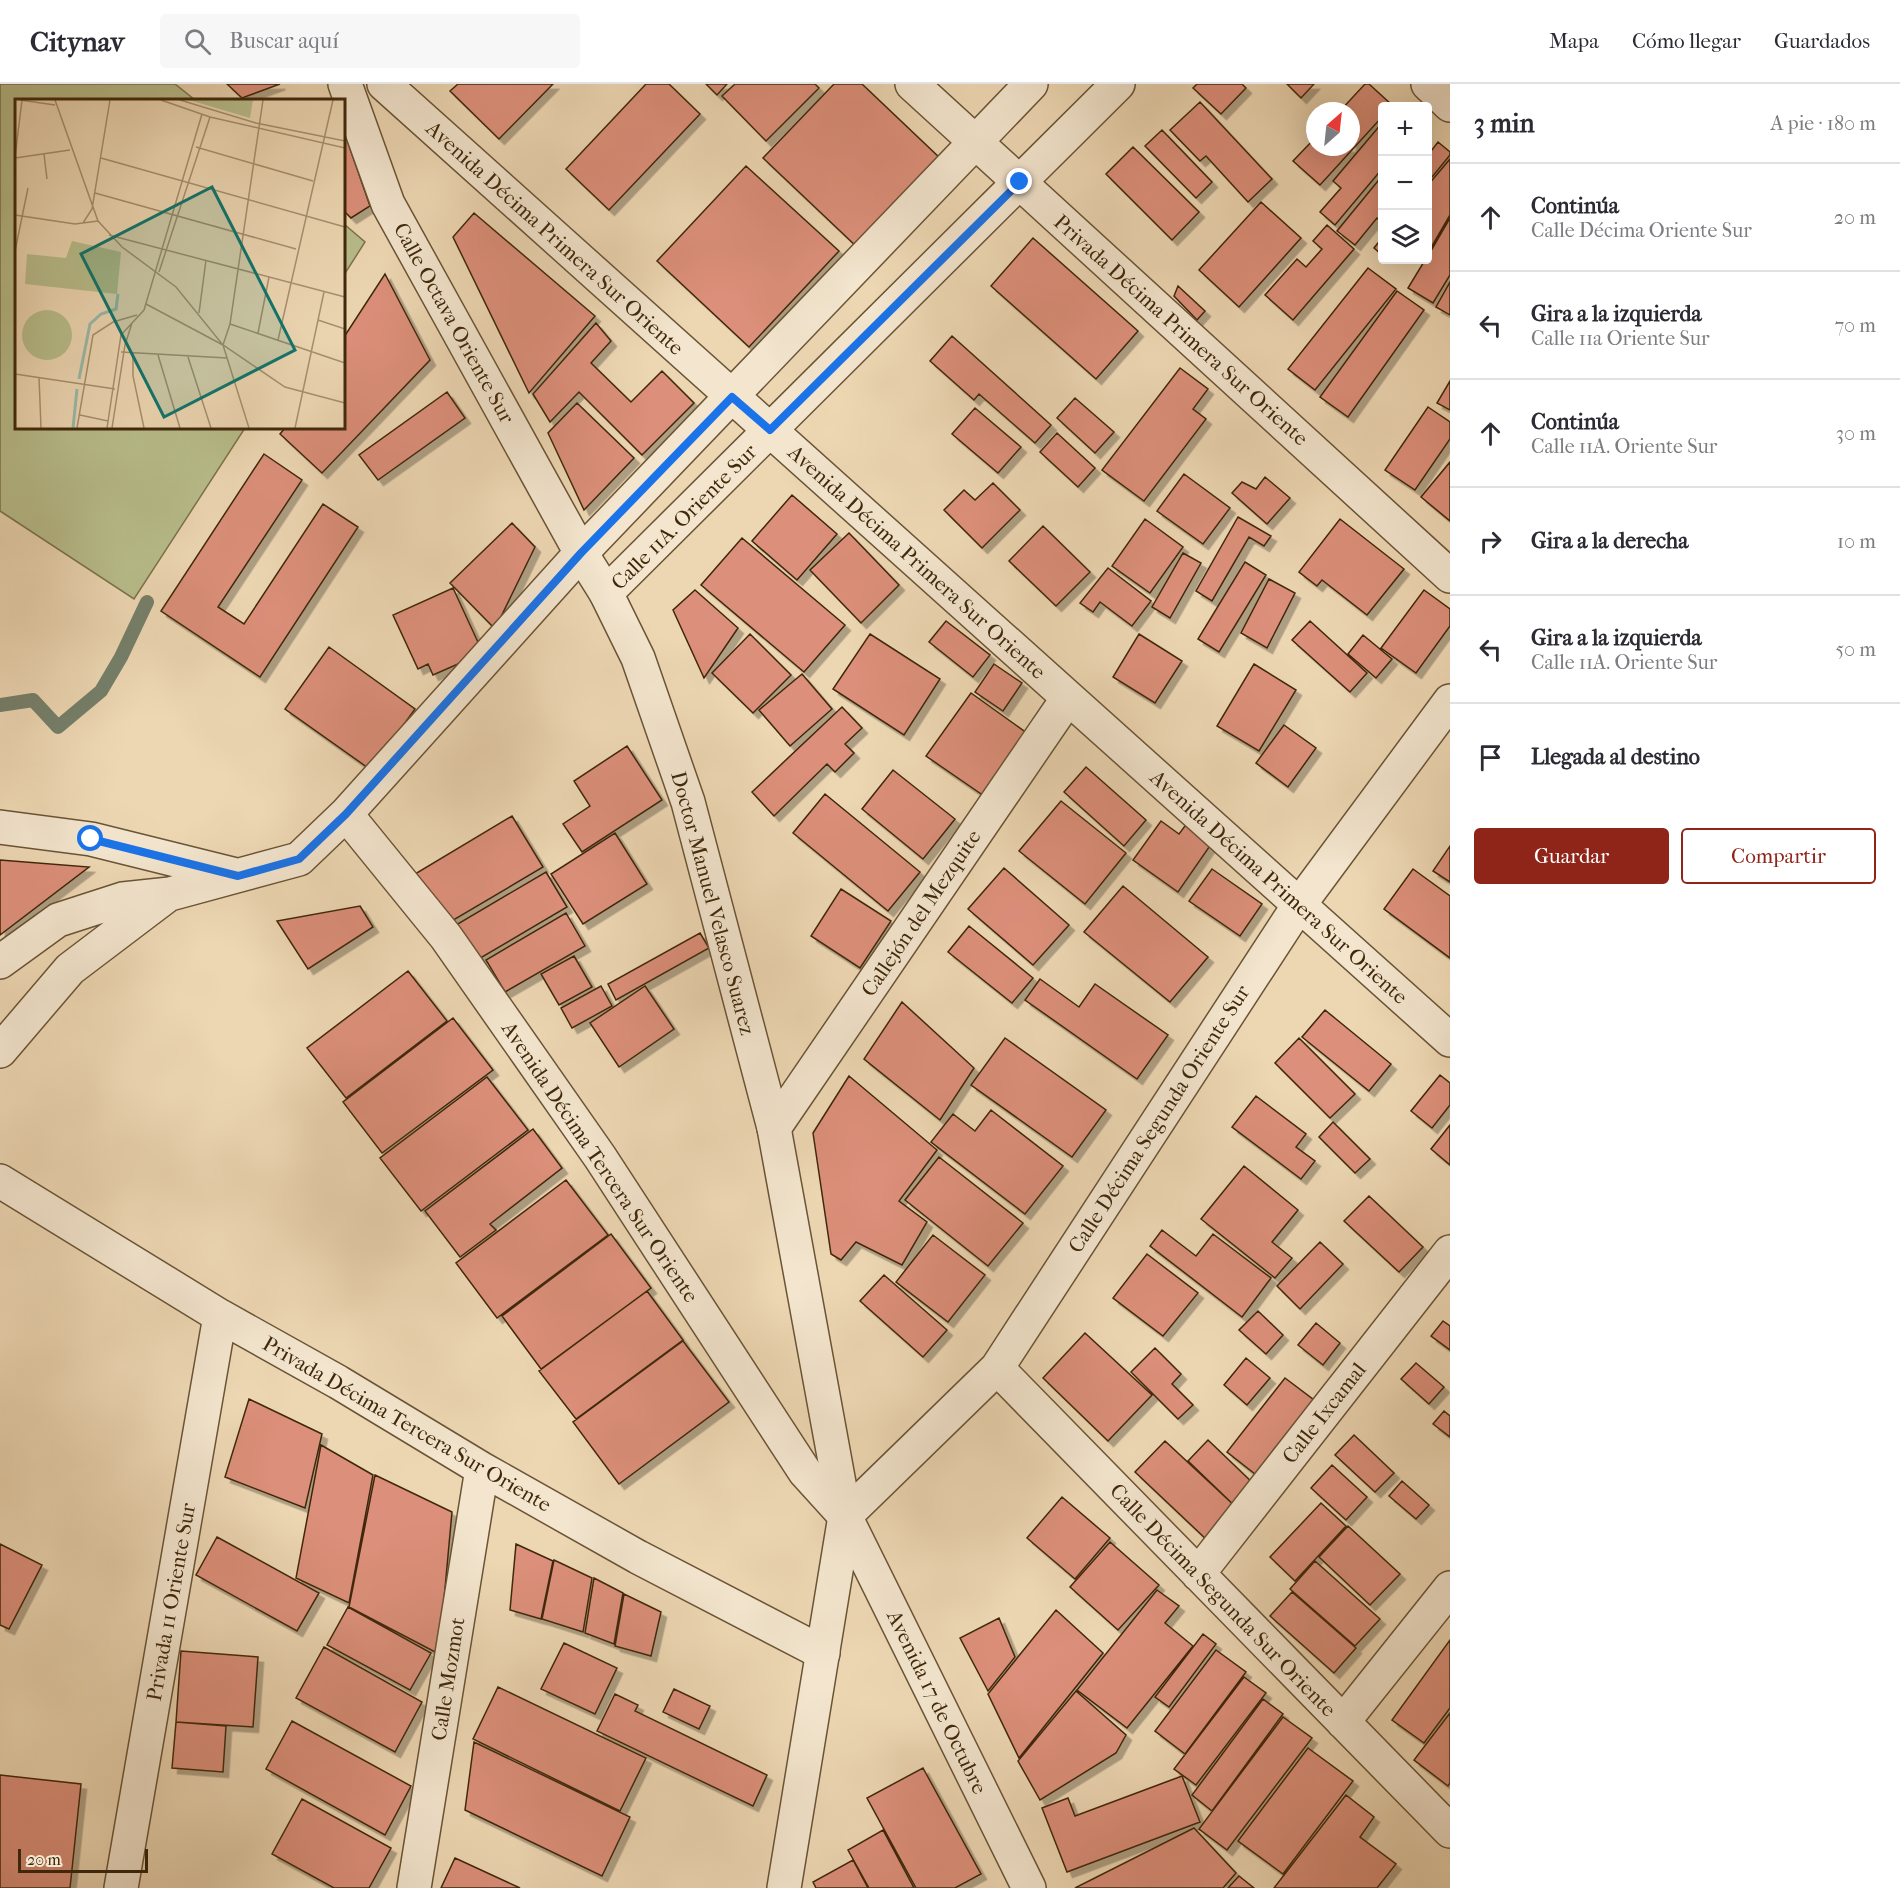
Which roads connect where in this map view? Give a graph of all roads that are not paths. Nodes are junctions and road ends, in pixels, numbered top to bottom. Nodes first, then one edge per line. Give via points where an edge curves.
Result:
1 (345, 84) edge
2 (384, 84) edge
3 (912, 84) edge
4 (1031, 84) edge
5 (1118, 84) edge
6 (1428, 84) edge
7 (1450, 105) edge
8 (975, 142) junction
9 (1020, 182) junction
10 (732, 397) junction
11 (770, 430) junction
12 (581, 553) junction
13 (1450, 576) edge
14 (606, 593) junction
15 (1068, 698) junction
16 (1450, 701) edge
17 (346, 814) junction
18 (0, 827) edge
19 (238, 876) junction
20 (170, 894) junction
21 (1299, 905) junction
22 (0, 962) edge
23 (1450, 1040) edge
24 (0, 1051) edge
25 (774, 1128) junction
26 (3, 1192) edge
27 (1450, 1252) edge
28 (220, 1316) junction
29 (997, 1368) junction
30 (482, 1469) junction
31 (844, 1516) junction
32 (1198, 1574) junction
33 (1450, 1588) edge
34 (823, 1653) junction
35 (1343, 1722) junction
36 (1450, 1832) edge
37 (121, 1888) edge
38 (414, 1888) edge
39 (784, 1888) edge
40 (1029, 1888) edge

1 - 12 street, Calle Octava Oriente Sur via 388,204
2 - 10 street, Avenida Décima Primera Sur Oriente
3 - 8 street, Privada Décima Primera Sur Oriente
4 - 8 street
5 - 9 street, Calle 11A. Oriente Sur
6 - 7 street
8 - 9 street, Privada Décima Primera Sur Oriente
8 - 10 street
9 - 11 street, Calle 11A. Oriente Sur
9 - 13 street, Privada Décima Primera Sur Oriente
10 - 11 street, Avenida Décima Primera Sur Oriente
10 - 12 street
11 - 14 street, Calle 11A. Oriente Sur
11 - 15 street, Avenida Décima Primera Sur Oriente
12 - 14 street, Doctor Manuel Velasco Suarez
12 - 17 street
14 - 25 street, Doctor Manuel Velasco Suarez via 638,658 688,802
15 - 21 street, Avenida Décima Primera Sur Oriente
15 - 25 street, Callejón del Mezquite
16 - 21 street, Calle Décima Segunda Oriente Sur
17 - 19 street via 299,859
17 - 31 street, Avenida Décima Tercera Sur Oriente via 446,937 600,1157 806,1472
18 - 19 street via 91,839
19 - 20 street
20 - 22 street via 123,899 58,920
20 - 24 street via 70,969
21 - 23 street, Avenida Décima Primera Sur Oriente
21 - 29 street, Calle Décima Segunda Oriente Sur
25 - 31 street, Doctor Manuel Velasco Suarez
26 - 28 street, Privada Décima Tercera Sur Oriente
27 - 32 street, Calle Ixcamal
28 - 30 street, Privada Décima Tercera Sur Oriente
28 - 37 street, Privada 11 Oriente Sur
29 - 31 street, Calle Décima Segunda Oriente Sur
29 - 32 street, Calle Décima Segunda Sur Oriente
30 - 34 street, Privada Décima Tercera Sur Oriente via 638,1557
30 - 38 street, Calle Mozmot
31 - 34 street
31 - 40 street, Avenida 17 de Octubre
32 - 35 street, Calle Décima Segunda Sur Oriente
33 - 35 street
34 - 39 street
35 - 36 street, Calle Décima Segunda Sur Oriente

